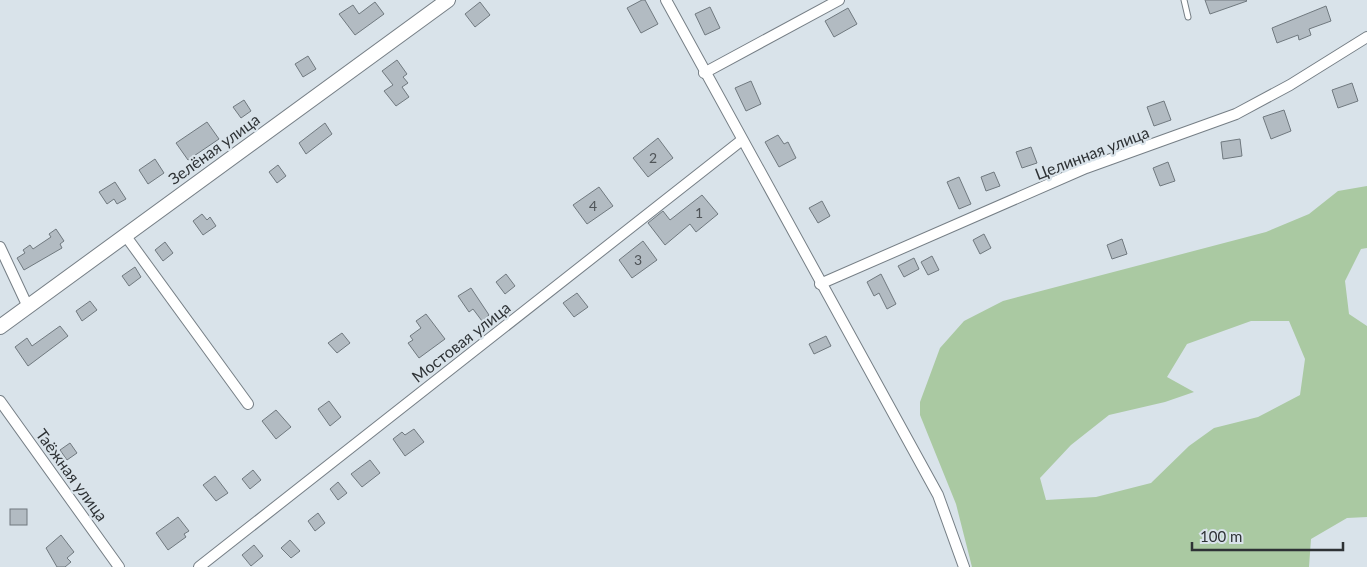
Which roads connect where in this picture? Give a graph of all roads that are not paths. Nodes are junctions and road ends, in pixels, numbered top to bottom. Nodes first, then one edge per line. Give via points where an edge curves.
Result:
1 (448, 0) edge
2 (666, 0) edge
3 (839, 0) edge
4 (1184, 0) edge
5 (1188, 17) dead end
6 (1367, 37) edge
7 (704, 73) junction
8 (742, 140) junction
9 (125, 236) junction
10 (0, 247) edge
11 (820, 284) junction
12 (28, 306) junction
13 (0, 327) edge
14 (0, 401) edge
15 (248, 404) dead end
16 (119, 567) edge
17 (199, 567) edge
18 (964, 567) edge

1 - 9 main road, Зелёная улица
2 - 7 street
3 - 7 street
4 - 5 lane
6 - 11 street, Целинная улица via 1236,114 1086,168
7 - 8 street
8 - 11 street
8 - 17 street, Мостовая улица
9 - 12 main road, Зелёная улица
9 - 15 street
10 - 12 street
11 - 18 street via 938,496
12 - 13 main road, Зелёная улица
14 - 16 street, Таёжная улица

